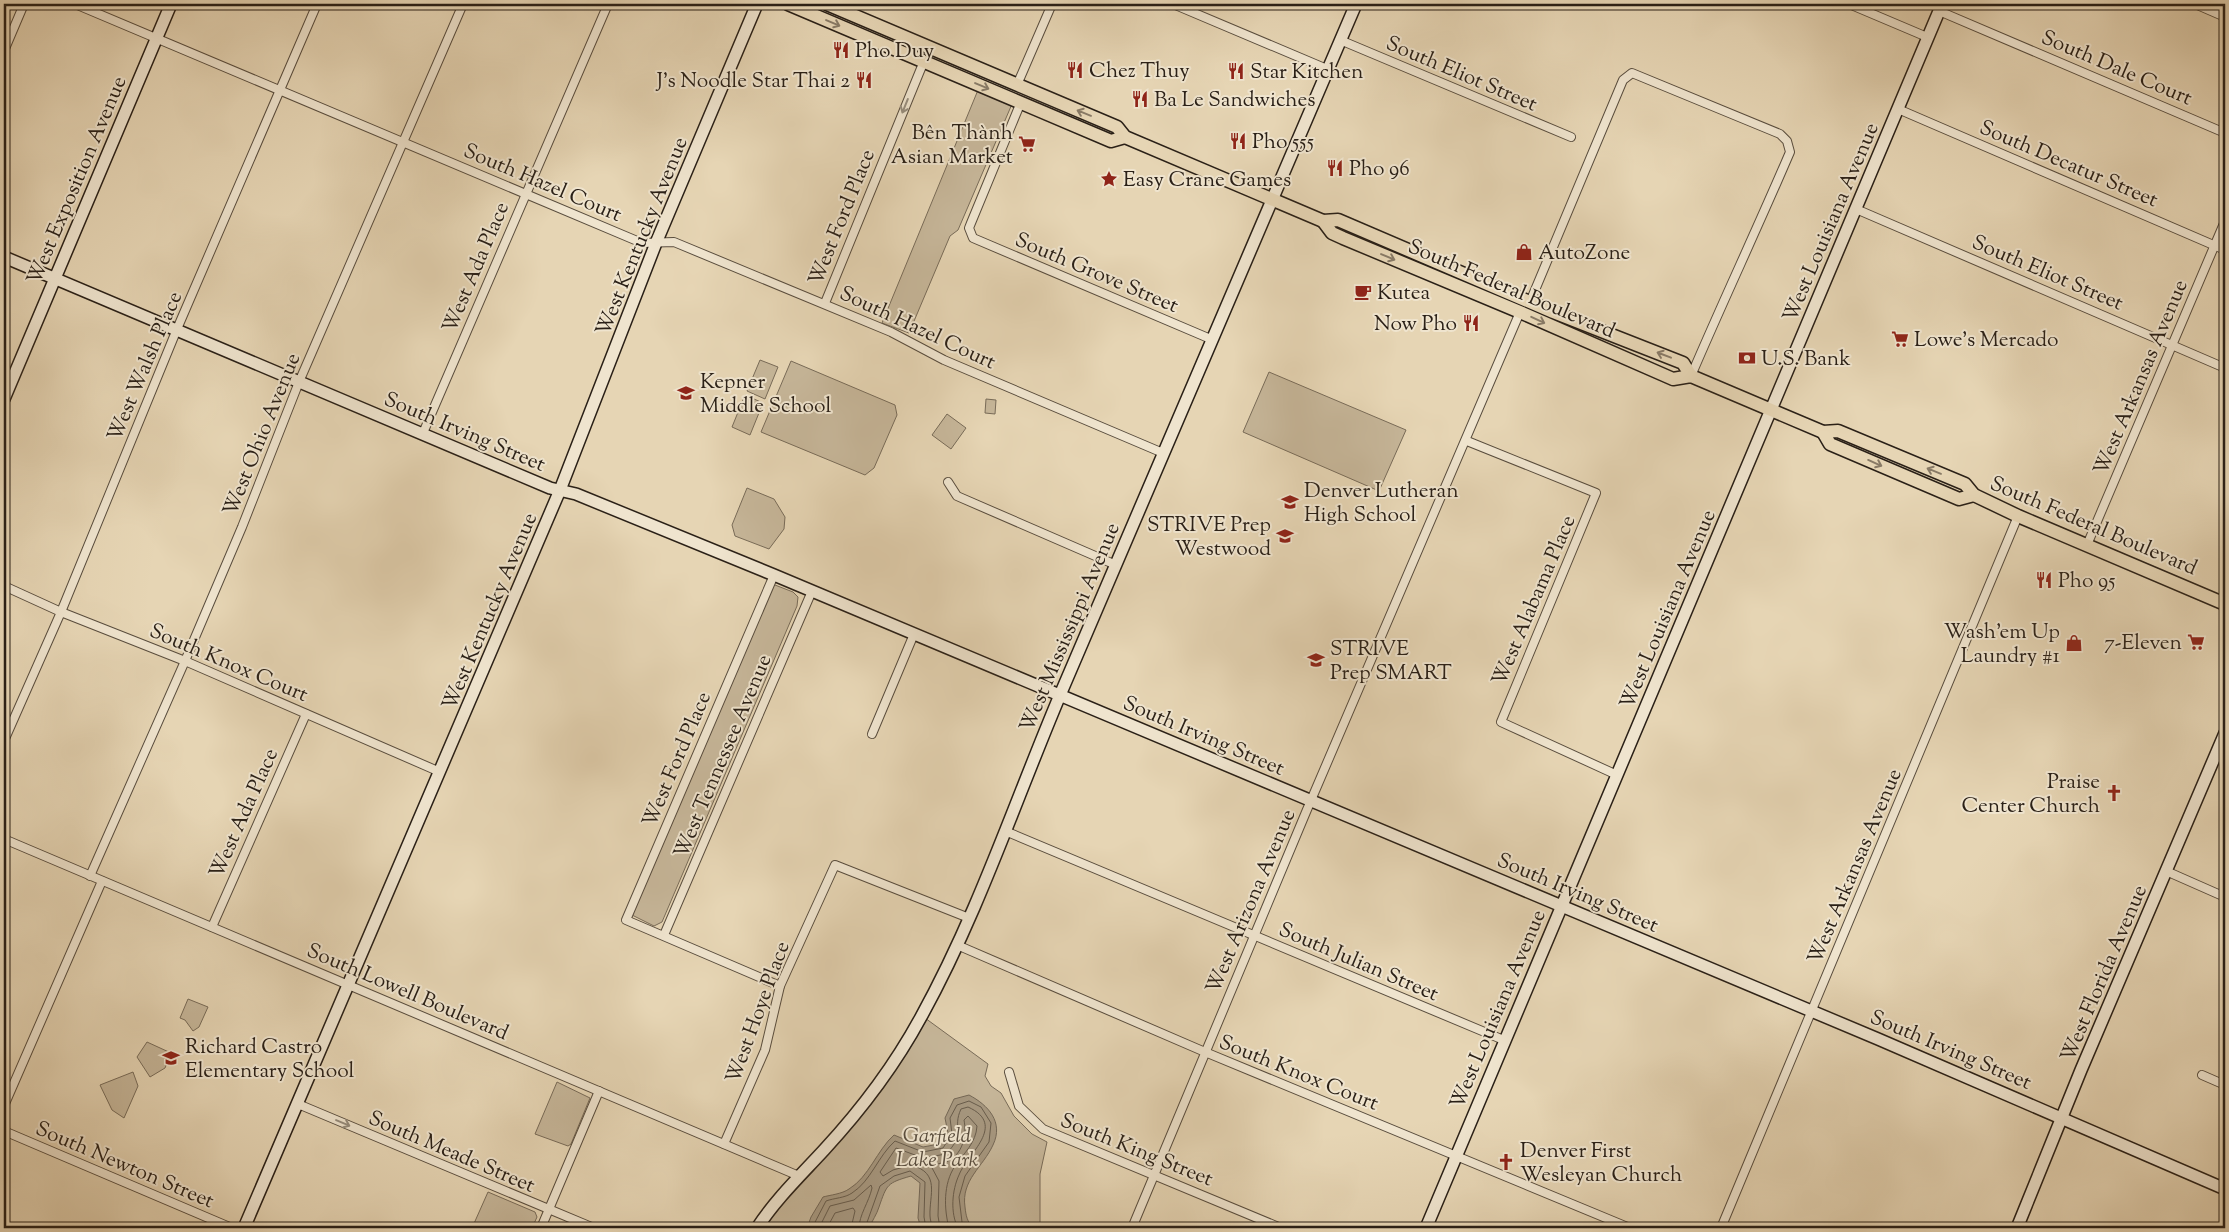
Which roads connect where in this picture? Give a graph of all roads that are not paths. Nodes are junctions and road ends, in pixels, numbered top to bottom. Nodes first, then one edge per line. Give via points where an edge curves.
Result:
1 (24, 4) edge
2 (75, 4) edge
3 (171, 4) edge
4 (317, 4) edge
5 (463, 4) edge
6 (608, 4) edge
7 (757, 4) edge
8 (788, 4) edge
9 (827, 4) edge
10 (1052, 4) edge
11 (1173, 4) edge
12 (1356, 4) edge
13 (1849, 4) edge
14 (2195, 4) edge
15 (1941, 7) edge
16 (2225, 16) edge
17 (1927, 37) junction
18 (156, 39) junction
19 (1340, 40) junction
20 (4, 50) edge
21 (924, 61) junction
22 (1328, 69) junction
23 (1017, 86) junction
24 (280, 90) junction
25 (1021, 102) junction
26 (1898, 109) junction
27 (2225, 133) edge
28 (1125, 137) junction
29 (1571, 137) dead end
30 (402, 142) junction
31 (526, 193) junction
32 (1272, 199) junction
33 (1856, 209) junction
34 (1323, 221) junction
35 (2225, 221) edge
36 (656, 242) junction
37 (2215, 245) junction
38 (2225, 250) edge
39 (4, 257) edge
40 (54, 278) junction
41 (1530, 302) junction
42 (825, 303) junction
43 (1520, 312) junction
44 (177, 329) junction
45 (1213, 340) junction
46 (2172, 346) junction
47 (2225, 368) edge
48 (1691, 376) junction
49 (300, 382) junction
50 (4, 399) edge
51 (1771, 409) junction
52 (423, 433) junction
53 (1467, 441) junction
54 (1163, 452) junction
55 (948, 482) dead end
56 (560, 490) junction
57 (2018, 516) junction
58 (2087, 545) junction
59 (1116, 565) junction
60 (774, 575) junction
61 (4, 586) edge
62 (812, 591) junction
63 (2225, 604) edge
64 (61, 612) junction
65 (914, 634) junction
66 (185, 661) junction
67 (1060, 695) junction
68 (306, 714) junction
69 (2225, 733) edge
70 (872, 734) dead end
71 (4, 741) edge
72 (440, 772) junction
73 (1618, 775) junction
74 (1311, 801) junction
75 (1006, 831) junction
76 (4, 839) edge
77 (2166, 871) junction
78 (90, 876) junction
79 (102, 881) junction
80 (2225, 897) edge
81 (1560, 905) junction
82 (969, 918) junction
83 (212, 926) junction
84 (664, 935) junction
85 (1254, 937) junction
86 (957, 945) junction
87 (349, 986) junction
88 (780, 986) junction
89 (1812, 1011) junction
90 (1506, 1041) junction
91 (1205, 1052) junction
92 (1009, 1072) dead end
93 (2202, 1076) dead end
94 (2225, 1085) edge
95 (599, 1091) junction
96 (298, 1104) junction
97 (4, 1106) edge
98 (2062, 1117) junction
99 (4, 1131) edge
100 (724, 1144) junction
101 (1456, 1155) junction
102 (1153, 1174) junction
103 (799, 1176) junction
104 (2225, 1189) edge
105 (549, 1211) junction
106 (232, 1228) edge
107 (244, 1228) edge
108 (541, 1228) edge
109 (594, 1228) edge
110 (757, 1228) edge
111 (1132, 1228) edge
112 (1281, 1228) edge
113 (1426, 1228) edge
114 (1630, 1228) edge
115 (1721, 1228) edge
116 (2016, 1228) edge

1 - 20 street
2 - 18 street, South Hazel Court
3 - 18 street, West Exposition Avenue
4 - 24 street, West Walsh Place
5 - 30 street, West Ohio Avenue
6 - 31 street, West Ada Place
7 - 36 street, West Kentucky Avenue
8 -> 21 main road, South Federal Boulevard
9 - 23 main road, South Federal Boulevard
10 - 23 street
11 - 22 street
12 - 19 street, West Mississippi Avenue
13 - 17 street
14 - 16 street
15 - 17 street, West Louisiana Avenue
15 - 27 street, South Dale Court
17 - 26 street, West Louisiana Avenue
18 - 24 street, South Hazel Court
18 - 40 street, West Exposition Avenue
19 - 22 street, West Mississippi Avenue
19 - 29 street, South Eliot Street
21 -> 25 main road, South Federal Boulevard
21 -> 42 street, West Ford Place
22 - 32 street, West Mississippi Avenue
28 -> 23 main road, South Federal Boulevard via 1117,127
24 - 30 street, South Hazel Court
24 - 44 street, West Walsh Place
25 - 28 main road, South Federal Boulevard via 1111,141
25 - 45 street, South Grove Street via 971,223 973,238
26 - 33 street, West Louisiana Avenue
26 - 37 street, South Decatur Street
28 - 32 main road, South Federal Boulevard
30 - 31 street, South Hazel Court
30 - 49 street, West Ohio Avenue
31 - 36 street, South Hazel Court via 642,243
31 - 52 street, West Ada Place
32 - 34 main road, South Federal Boulevard
32 - 45 street, West Mississippi Avenue
33 - 46 street, South Eliot Street
33 - 51 street, West Louisiana Avenue
34 - 41 main road, South Federal Boulevard via 1338,220
34 -> 43 main road, South Federal Boulevard via 1332,233
35 - 37 street, West Arkansas Avenue
36 - 42 street, South Hazel Court via 674,242
36 - 56 street, West Kentucky Avenue
37 - 38 street, South Decatur Street
37 - 46 street, West Arkansas Avenue
39 - 40 street, South Irving Street
40 - 44 street, South Irving Street
40 - 50 street, West Exposition Avenue
48 -> 41 main road, South Federal Boulevard via 1683,362
41 - 48 street via 1623,80 1632,73 1780,134 1790,152
42 - 54 street, South Hazel Court via 944,360
43 -> 48 main road, South Federal Boulevard via 1673,379
43 - 53 street, West Arizona Avenue
44 - 49 street, South Irving Street
44 - 64 street, West Walsh Place
45 - 54 street, West Mississippi Avenue
46 - 47 street, South Eliot Street
46 - 58 street, West Arkansas Avenue
48 - 51 main road, South Federal Boulevard
49 - 52 street, South Irving Street
49 - 66 street, West Ohio Avenue
51 - 57 main road, South Federal Boulevard via 1823,432 1838,430 1965,484 1974,495
51 - 73 street, West Louisiana Avenue
52 - 56 street, South Irving Street
53 - 73 street, West Alabama Place via 1596,493 1501,722
53 - 74 street, West Arizona Avenue
54 - 59 street, West Mississippi Avenue
55 - 59 street via 957,496
56 - 60 street, South Irving Street
56 - 72 street, West Kentucky Avenue
57 - 58 main road, South Federal Boulevard
57 - 89 street, West Arkansas Avenue
58 - 63 main road, South Federal Boulevard
59 - 67 street, West Mississippi Avenue
60 - 62 street, South Irving Street
60 - 84 street, West Ford Place via 626,920
61 - 64 street, South Knox Court
62 - 65 street, South Irving Street
62 - 84 street, West Tennessee Avenue
64 - 66 street, South Knox Court
64 - 71 street, West Walsh Place
65 - 67 street, South Irving Street
65 - 70 street
66 - 68 street, South Knox Court
66 - 78 street, West Ohio Avenue
67 - 74 street, South Irving Street
67 - 75 street, West Mississippi Avenue
68 - 72 street, South Knox Court
68 - 83 street, West Ada Place
69 - 77 street, West Florida Avenue
72 - 87 street, West Kentucky Avenue
73 - 81 street, West Louisiana Avenue
74 - 81 street, South Irving Street
74 - 85 street, West Arizona Avenue
75 - 82 street, West Mississippi Avenue
75 - 85 street, South Julian Street
76 - 78 street, South Lowell Boulevard
77 - 80 street
77 - 98 street, West Florida Avenue
78 - 79 street, South Lowell Boulevard
79 - 83 street, South Lowell Boulevard
79 - 97 street
81 - 89 street, South Irving Street
81 - 90 street, West Louisiana Avenue
82 - 86 street, West Mississippi Avenue
82 - 88 street, West Hoye Place via 835,865
83 - 87 street, South Lowell Boulevard
84 - 88 street
85 - 90 street, South Julian Street
85 - 91 street, West Arizona Avenue
86 - 91 street, South Knox Court
86 - 103 street, West Mississippi Avenue via 900,1054 853,1118
87 - 95 street, South Lowell Boulevard
87 - 96 street, West Kentucky Avenue
88 - 100 street, West Hoye Place via 765,1050
89 - 98 street, South Irving Street
89 - 115 street, West Arkansas Avenue
90 - 101 street, West Louisiana Avenue
91 - 101 street, South Knox Court
91 - 102 street, West Arizona Avenue
92 - 102 street, South King Street via 1019,1106 1043,1129
93 - 94 street
95 - 100 street, South Lowell Boulevard
95 - 105 street
96 -> 105 street, South Meade Street
96 - 107 street, West Kentucky Avenue
98 - 104 street, South Irving Street
98 - 116 street, West Florida Avenue
99 - 106 street, South Newton Street
100 - 103 street, South Lowell Boulevard
101 - 113 street, West Louisiana Avenue
101 - 114 street, South Knox Court
102 - 111 street, West Arizona Avenue
102 - 112 street, South King Street
103 - 110 street, West Mississippi Avenue
105 - 108 street
105 - 109 street, South Meade Street

